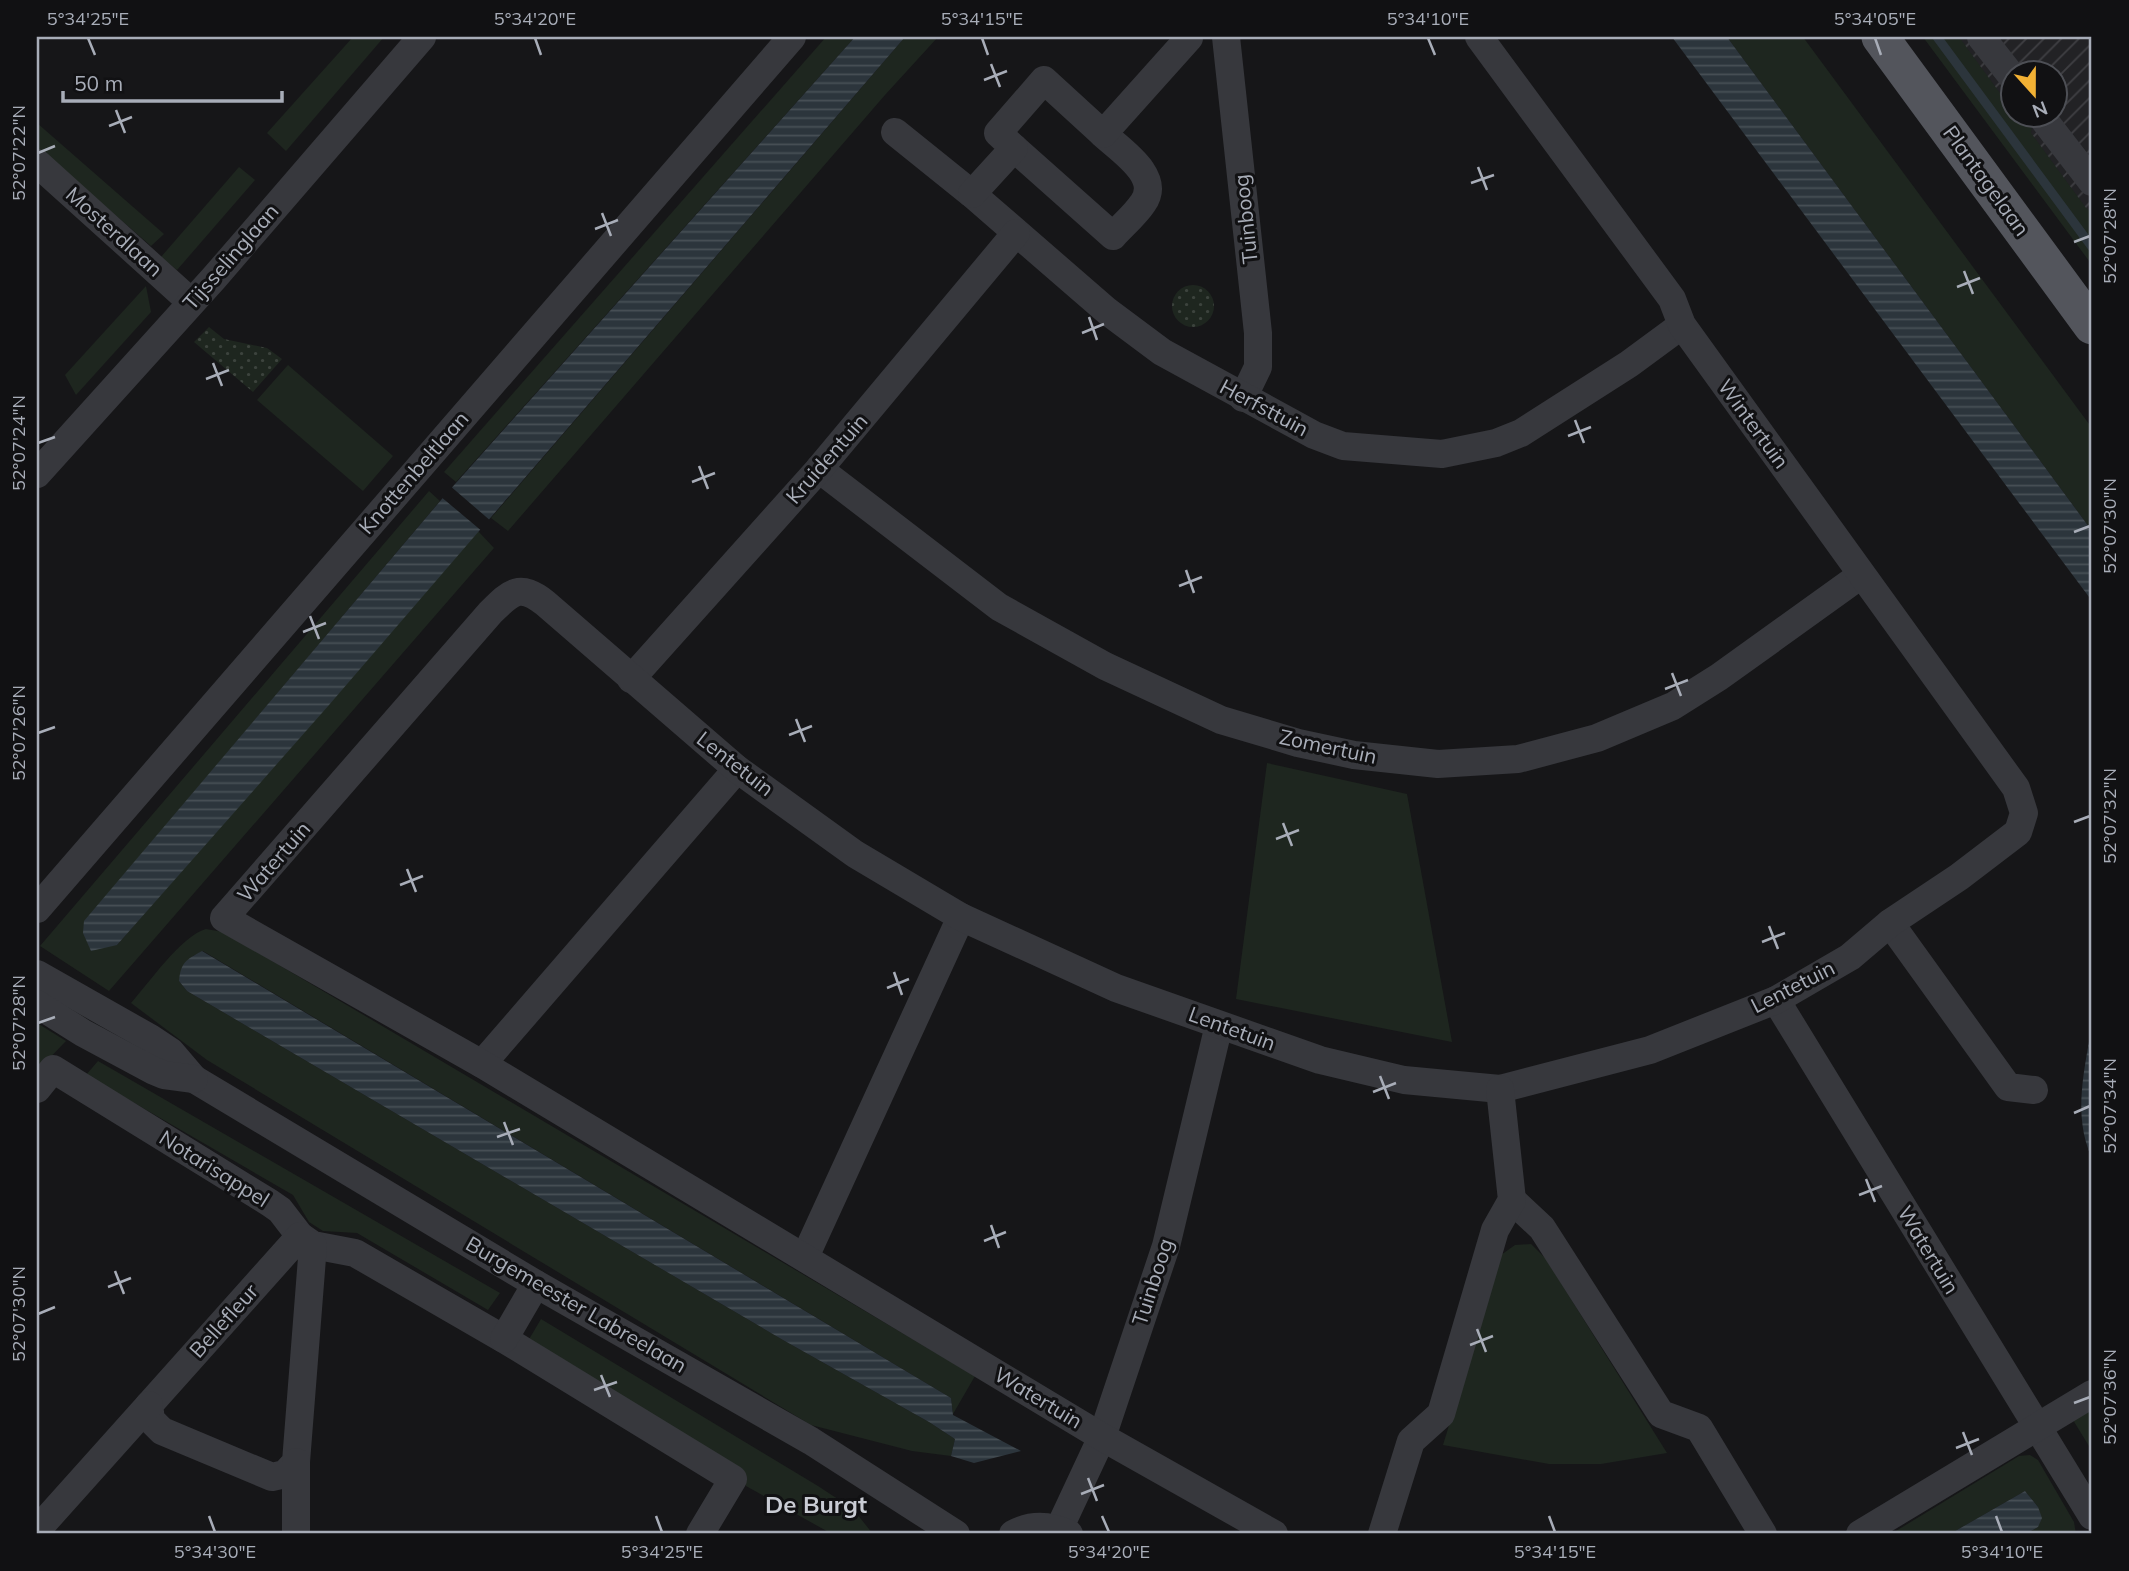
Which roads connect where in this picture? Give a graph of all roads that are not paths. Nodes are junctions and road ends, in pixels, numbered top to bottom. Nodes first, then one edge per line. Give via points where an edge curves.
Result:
1 (422, 37) edge
2 (792, 37) edge
3 (1226, 37) edge
4 (1479, 37) edge
5 (1880, 37) edge
6 (1981, 37) edge
7 (1189, 38) edge
8 (2000, 61) edge
9 (2052, 130) edge
10 (895, 132) dead end
11 (1103, 134) junction
12 (1014, 148) junction
13 (37, 163) edge
14 (2092, 183) edge
15 (972, 194) junction
16 (1016, 233) junction
17 (191, 302) junction
18 (1682, 325) junction
19 (2092, 326) edge
20 (1243, 398) junction
21 (819, 470) junction
22 (37, 474) edge
23 (1861, 575) junction
24 (490, 613) joint
25 (631, 679) junction
26 (737, 769) junction
27 (2024, 813) joint
28 (37, 909) edge
29 (961, 917) junction
30 (1890, 923) junction
31 (37, 974) edge
32 (1776, 1000) junction
33 (37, 1004) edge
34 (1219, 1025) junction
35 (482, 1065) junction
36 (194, 1079) junction
37 (37, 1088) edge
38 (1500, 1089) junction
39 (2034, 1090) dead end
40 (1512, 1200) junction
41 (307, 1241) junction
42 (805, 1257) junction
43 (536, 1284) junction
44 (504, 1339) junction
45 (2092, 1394) edge
46 (149, 1405) junction
47 (2037, 1428) junction
48 (1102, 1437) junction
49 (296, 1462) junction
50 (2092, 1517) edge
51 (37, 1530) edge
52 (1064, 1532) edge
53 (296, 1534) edge
54 (700, 1534) edge
55 (956, 1534) edge
56 (1013, 1534) edge
57 (1274, 1534) edge
58 (1382, 1534) edge
59 (1763, 1534) edge
60 (1860, 1534) edge

1 - 17 street, Tijsselinglaan
2 - 28 street, Knottenbeltlaan
3 - 20 street, Tuinboog via 1258,332 1258,367
4 - 18 street, Wintertuin via 1672,299
5 - 19 main road, Plantagelaan
6 - 8 street
7 - 11 street
9 - 14 street
10 - 15 street, Herfsttuin
11 - 12 street via 1044,80 998,133
11 - 12 street via 1143,171 1147,181 1143,204 1112,236
12 - 15 street
13 - 17 street, Mosterdlaan
15 - 16 street, Herfsttuin
16 - 20 street, Herfsttuin via 1162,352
16 - 21 street, Kruidentuin
17 - 22 street, Tijsselinglaan
18 - 20 street, Herfsttuin via 1521,433 1443,454 1343,446
18 - 23 street, Wintertuin
21 - 23 street, Zomertuin via 999,607 1105,666 1221,720 1298,743 1354,755 1438,764 1518,759 1597,738 1673,706
21 - 25 street, Kruidentuin
23 - 27 street, Wintertuin via 2016,788
24 - 25 street, Lentetuin via 512,594 532,593
24 - 35 street, Watertuin via 224,918
25 - 26 street, Lentetuin
26 - 29 street, Lentetuin via 855,854
26 - 35 street
27 - 30 street, Lentetuin via 2018,832
29 - 34 street, Lentetuin via 1116,988
29 - 42 street
30 - 32 street, Lentetuin via 1850,957
30 - 39 street via 2008,1087
31 - 36 street, Burgemeester Labreelaan via 171,1052
32 - 38 street, Lentetuin via 1650,1050
32 - 47 street, Watertuin
33 - 36 street, Burgemeester Labreelaan via 152,1070
34 - 38 street, Lentetuin via 1320,1060 1404,1080
34 - 48 street, Tuinboog via 1167,1246
35 - 42 street, Watertuin
36 - 43 street, Burgemeester Labreelaan
37 - 41 street, Notarisappel via 53,1069 270,1203
38 - 40 street
40 - 58 street via 1495,1230 1441,1414 1411,1441
40 - 59 street via 1542,1228 1661,1414 1699,1428
41 - 44 street via 355,1253
41 - 46 street, Bellefleur
41 - 49 street
42 - 48 street, Watertuin
43 - 44 street
43 - 55 street, Burgemeester Labreelaan via 811,1441
44 - 54 street via 733,1479
45 - 47 street
46 - 49 street via 151,1420 162,1431 272,1477 285,1474
46 - 51 street, Bellefleur
47 - 50 street, Watertuin
47 - 60 street
48 - 52 street, Tuinboog
48 - 57 street, Watertuin
49 - 53 street
52 - 56 street via 1040,1526

